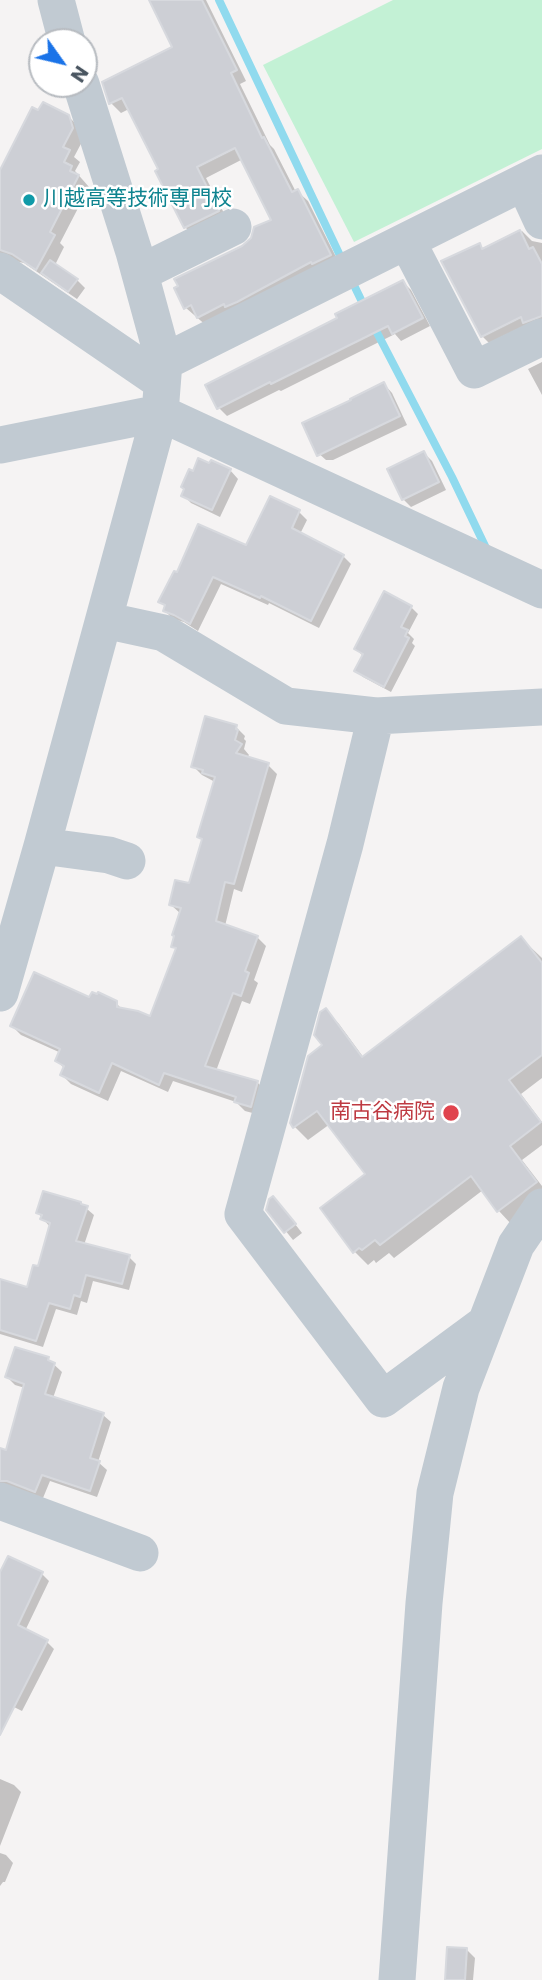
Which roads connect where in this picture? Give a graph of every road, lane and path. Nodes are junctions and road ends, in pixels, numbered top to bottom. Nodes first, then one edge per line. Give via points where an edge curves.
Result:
1 (56, 0) edge
2 (63, 28) edge
3 (85, 98) edge
4 (533, 178) edge
5 (542, 221) edge
6 (233, 227) dead end
7 (407, 241) junction
8 (0, 271) edge
9 (140, 273) junction
10 (542, 337) edge
11 (162, 385) junction
12 (0, 445) edge
13 (542, 590) edge
14 (104, 620) junction
15 (542, 707) edge
16 (376, 716) junction
17 (42, 846) junction
18 (127, 861) dead end
19 (0, 993) edge
20 (542, 1207) edge
21 (486, 1323) junction
22 (0, 1501) edge
23 (140, 1553) dead end
24 (397, 1980) edge

1 - 2 street
3 - 9 street
4 - 5 street
4 - 7 street
6 - 9 street
7 - 10 street via 474,370
7 - 11 street
8 - 11 street
9 - 11 street
11 - 12 street
11 - 13 street
11 - 14 street
14 - 16 street via 164,633 286,706
14 - 17 street
15 - 16 street
16 - 21 street via 243,1214 383,1399
17 - 18 street
17 - 19 street
20 - 21 street via 516,1245
21 - 24 street via 461,1388 435,1493
22 - 23 street

